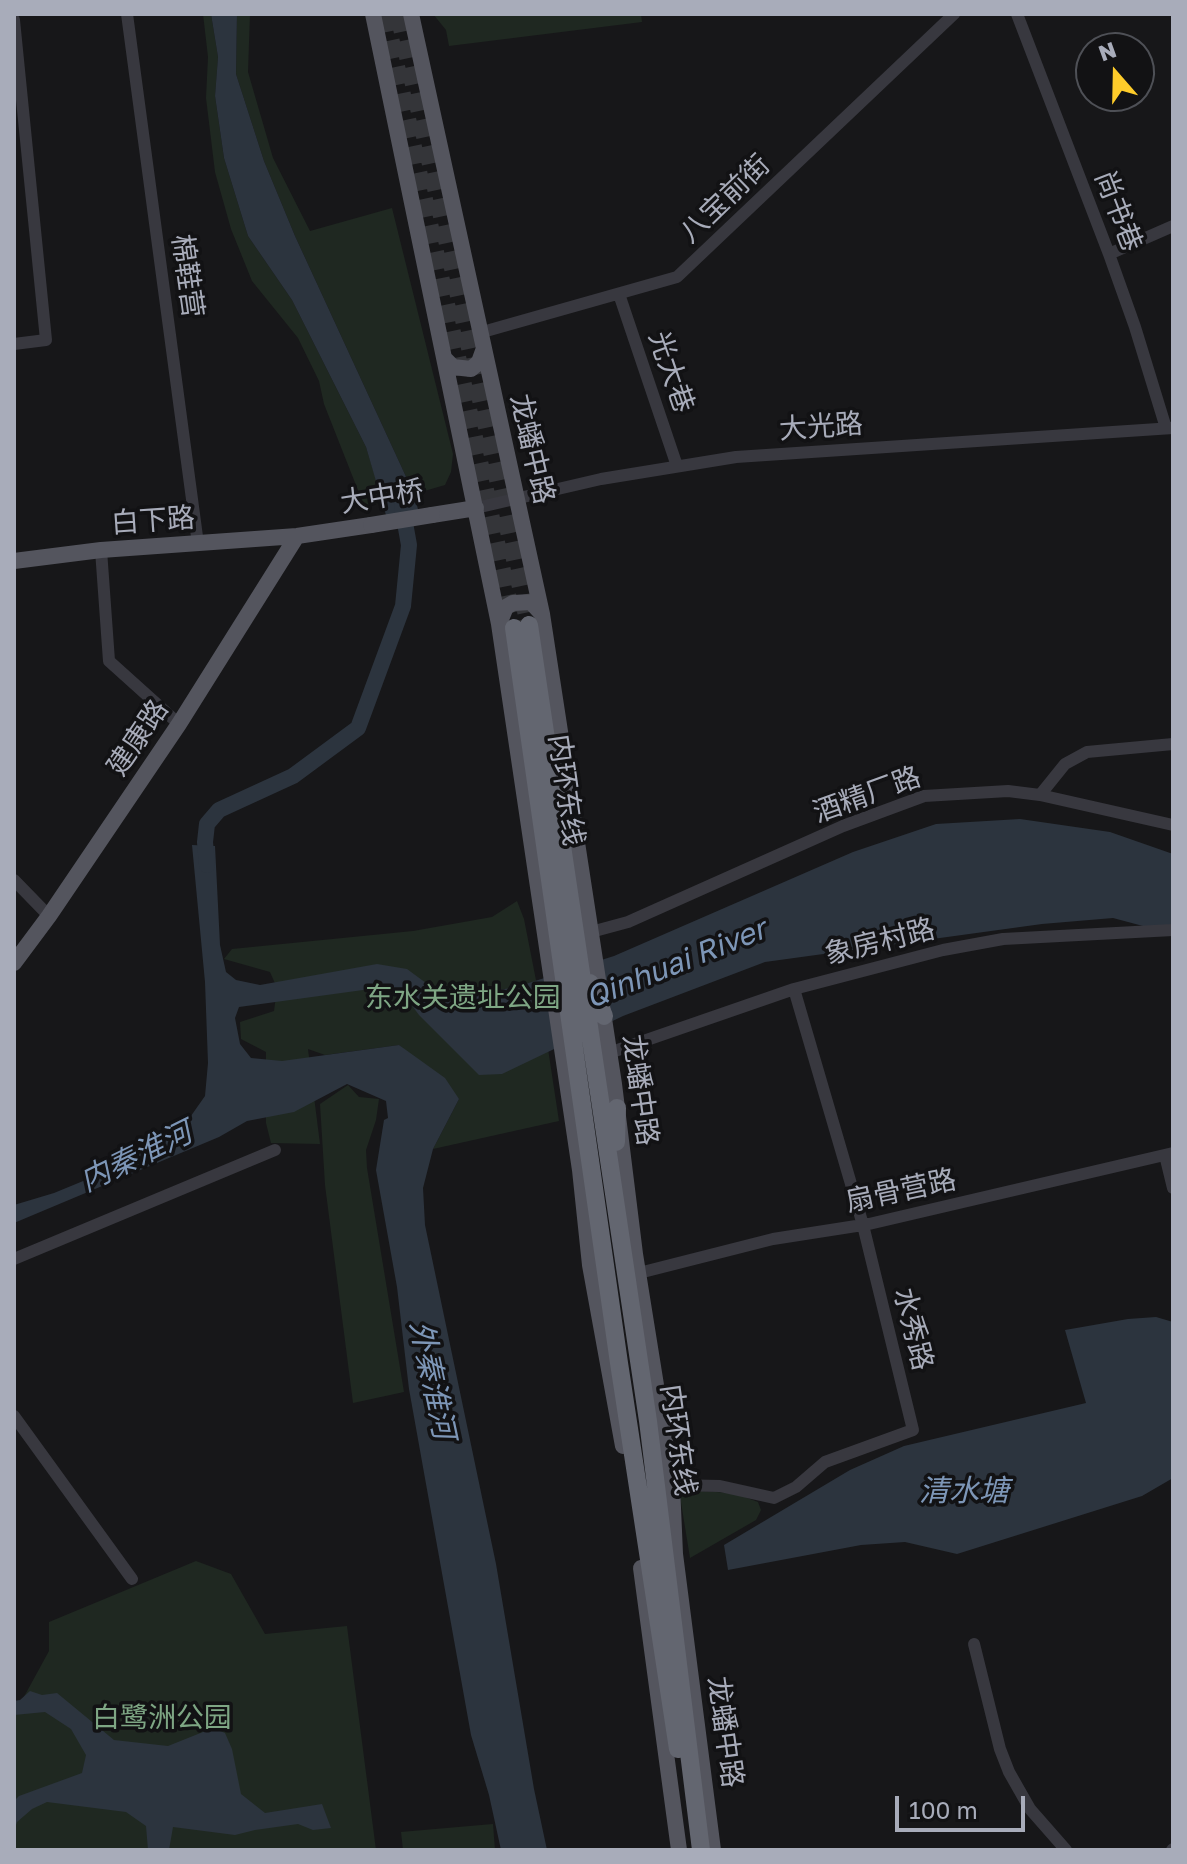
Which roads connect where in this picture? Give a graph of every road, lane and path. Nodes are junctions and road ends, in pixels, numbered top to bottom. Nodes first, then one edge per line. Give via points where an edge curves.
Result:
1 (127, 14) edge
2 (373, 14) edge
3 (411, 14) edge
4 (954, 14) edge
5 (1017, 14) edge
6 (14, 20) edge
7 (1173, 226) edge
8 (1109, 254) junction
9 (619, 294) junction
10 (479, 333) junction
11 (14, 344) edge
12 (483, 351) junction
13 (445, 359) junction
14 (1170, 428) edge
15 (677, 466) junction
16 (517, 499) junction
17 (476, 508) junction
18 (297, 536) junction
19 (198, 544) junction
20 (101, 550) junction
21 (14, 561) edge
22 (521, 623) junction
23 (179, 724) junction
24 (1173, 744) edge
25 (1040, 795) junction
26 (1173, 825) edge
27 (14, 880) edge
28 (49, 916) junction
29 (1173, 930) edge
30 (591, 932) junction
31 (571, 958) junction
32 (14, 963) edge
33 (794, 989) junction
34 (559, 1026) joint
35 (588, 1037) junction
36 (609, 1053) junction
37 (617, 1108) junction
38 (572, 1114) junction
39 (275, 1150) dead end
40 (1169, 1154) edge
41 (1173, 1188) edge
42 (605, 1191) junction
43 (863, 1225) junction
44 (14, 1259) edge
45 (639, 1273) junction
46 (14, 1416) edge
47 (672, 1485) junction
48 (132, 1579) dead end
49 (974, 1644) dead end
50 (679, 1850) edge
51 (691, 1850) edge
52 (701, 1850) edge
53 (713, 1850) edge
54 (1066, 1850) edge

1 - 19 street, 棉鞋营
2 - 13 main road, 龙蟠中路
3 - 10 main road, 龙蟠中路
4 - 9 street, 八宝前街 via 677,277
5 - 8 street, 尚书巷
6 - 11 street via 46,340
7 - 8 street
8 - 14 street, 尚书巷
9 - 10 street, 八宝前街
9 - 15 street, 光大巷
10 - 12 main road, 龙蟠中路
12 - 13 main road via 471,369 453,367
12 - 16 main road, 龙蟠中路
13 - 17 main road, 龙蟠中路
14 - 15 street, 大光路 via 736,457
15 - 16 street, 大光路
16 - 17 street, 大光路
16 - 22 main road, 龙蟠中路
17 - 18 main road, 大中桥, bridge
17 - 22 main road, 龙蟠中路
18 - 19 main road, 白下路
18 - 23 main road, 建康路
19 - 20 main road, 白下路
20 - 21 main road, 白下路
20 - 23 street via 109,661
22 - 30 main road, 龙蟠中路
22 - 31 highway, 内环东线
23 - 28 main road, 建康路
24 - 25 street via 1087,752 1065,764
25 - 26 street, 酒精厂路
25 - 30 street, 酒精厂路 via 1008,791 924,796 843,826 628,922
27 - 28 street
28 - 32 main road, 建康路
29 - 33 street, 象房村路 via 1003,939
30 - 31 main road, 龙蟠中路
31 - 34 highway
31 - 35 highway
31 - 35 highway
33 - 36 street, 象房村路
33 - 43 street, 水秀路
34 - 35 main road, 龙蟠中路
35 - 36 main road, 龙蟠中路
35 - 38 main road, 龙蟠中路
35 - 42 highway, 内环东线
36 - 37 main road, 龙蟠中路
37 - 42 highway
37 - 45 main road, 龙蟠中路
38 - 42 highway
38 - 50 main road, 龙蟠中路
39 - 44 street
40 - 41 street
40 - 43 street, 扇骨营路
42 - 51 highway, 内环东线 via 619,1363
42 - 52 highway, 内环东线 via 639,1365
43 - 45 street, 扇骨营路 via 773,1239
43 - 47 street, 水秀路 via 913,1430 825,1462 774,1498 720,1486
45 - 47 main road, 龙蟠中路
46 - 48 street
47 - 53 main road, 龙蟠中路 via 675,1554
49 - 54 street via 1009,1772 1030,1809

